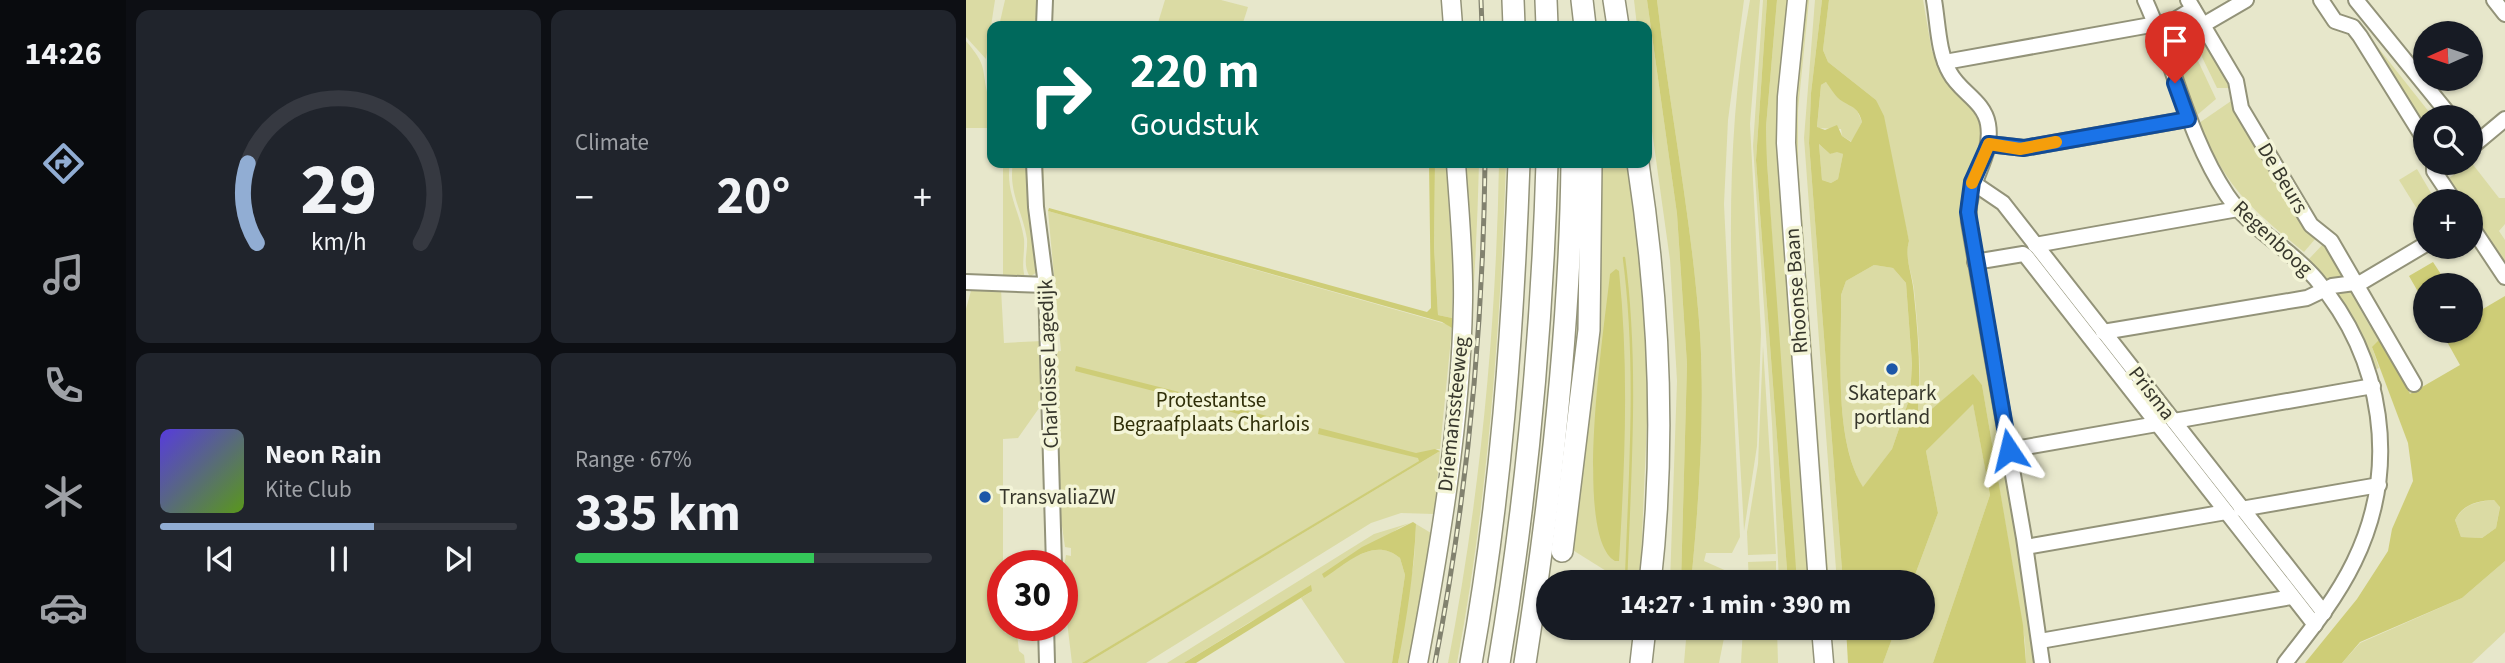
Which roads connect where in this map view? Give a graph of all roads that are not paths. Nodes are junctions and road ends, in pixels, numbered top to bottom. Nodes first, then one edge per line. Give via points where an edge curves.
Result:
1 (1045, 0) edge
2 (1451, 0) edge
3 (1513, 0) edge
4 (1527, 0) edge
5 (1546, 0) edge
6 (1571, 0) edge
7 (1582, 0) edge
8 (1614, 0) edge
9 (1797, 0) edge
10 (1934, 0) edge
11 (2145, 0) edge
12 (2246, 0) edge
13 (2321, 0) edge
14 (2356, 0) edge
15 (2494, 0) edge
16 (2190, 5) edge
17 (2505, 14) edge
18 (1044, 21) edge
19 (1453, 21) edge
20 (1514, 21) edge
21 (1526, 21) edge
22 (1547, 21) edge
23 (1571, 21) edge
24 (1584, 21) edge
25 (1617, 21) edge
26 (2155, 24) junction
27 (2203, 25) junction
28 (1945, 62) junction
29 (2441, 105) edge
30 (2188, 119) junction
31 (2505, 119) edge
32 (2413, 121) edge
33 (2483, 136) edge
34 (1989, 144) junction
35 (1034, 168) edge
36 (1456, 168) edge
37 (1519, 168) edge
38 (1547, 168) edge
39 (1572, 168) edge
40 (1591, 168) edge
41 (1639, 168) edge
42 (1972, 182) junction
43 (2238, 209) junction
44 (2483, 244) edge
45 (2029, 250) junction
46 (2413, 252) edge
47 (1975, 262) junction
48 (2505, 277) edge
49 (966, 282) edge
50 (2355, 282) junction
51 (1046, 285) junction
52 (2324, 289) junction
53 (2103, 332) junction
54 (2414, 384) dead end
55 (2373, 386) junction
56 (2174, 421) junction
57 (2157, 424) junction
58 (2009, 450) junction
59 (2379, 485) junction
60 (2241, 509) junction
61 (2226, 512) junction
62 (2026, 547) junction
63 (1054, 550) edge
64 (1562, 551) dead end
65 (1651, 570) edge
66 (1817, 570) edge
67 (2291, 597) junction
68 (2319, 619) junction
69 (1643, 640) edge
70 (1822, 640) edge
71 (1046, 641) edge
72 (2040, 641) junction
73 (1047, 663) edge
74 (1418, 663) edge
75 (1471, 663) edge
76 (1499, 663) edge
77 (1525, 663) edge
78 (1641, 663) edge
79 (1824, 663) edge
80 (2042, 663) edge
81 (2285, 663) edge

1 - 18 street
2 - 19 main road
3 - 20 highway
4 - 21 highway
5 - 22 highway
6 - 23 highway
7 - 24 highway
8 - 25 highway
9 - 66 main road, Rhoonse Baan via 1786,143
10 - 28 street
11 - 26 street, Regenboog
12 - 27 street
13 - 32 street via 2335,21 2353,27 2360,36
14 - 29 street
15 - 17 street
16 - 26 street via 2176,20
16 - 27 street, De Beurs
26 - 28 street
26 - 30 street, Regenboog
27 - 50 street, De Beurs via 2236,81 2241,108 2311,225 2330,241
28 - 34 street via 1952,77 1984,113
30 - 34 street via 2024,148
30 - 43 street, Regenboog via 2207,162
31 - 33 street
34 - 42 street
35 - 51 street, Charloisse Lagedijk
36 - 74 main road, Driemanssteeweg via 1462,331 1440,532
37 - 75 highway via 1505,417
38 - 76 highway via 1531,441
39 - 77 highway via 1563,369
40 - 64 highway via 1588,330
41 - 65 highway via 1656,332 1658,433
42 - 45 street, Prisma via 2003,203
42 - 47 street via 1968,212
43 - 45 street
43 - 52 street, Regenboog
44 - 48 street
45 - 47 street
45 - 53 street, Prisma
45 - 57 street, Prisma
46 - 50 street
47 - 58 street
49 - 51 street
50 - 52 street
50 - 54 street, De Beurs
51 - 63 street, Charloisse Lagedijk
52 - 53 street via 2307,298
52 - 55 street, Regenboog via 2356,341
53 - 56 street, Prisma
55 - 56 street
55 - 59 street, Regenboog via 2381,439
56 - 60 street, Prisma
57 - 58 street
57 - 61 street, Prisma
58 - 62 street
59 - 60 street
59 - 68 street, Regenboog via 2360,550
60 - 68 street, Prisma
61 - 62 street
61 - 67 street, Prisma
62 - 72 street
67 - 68 street, Prisma
67 - 72 street
68 - 81 street, Regenboog
69 - 78 highway
70 - 79 main road
71 - 73 street
72 - 80 street

